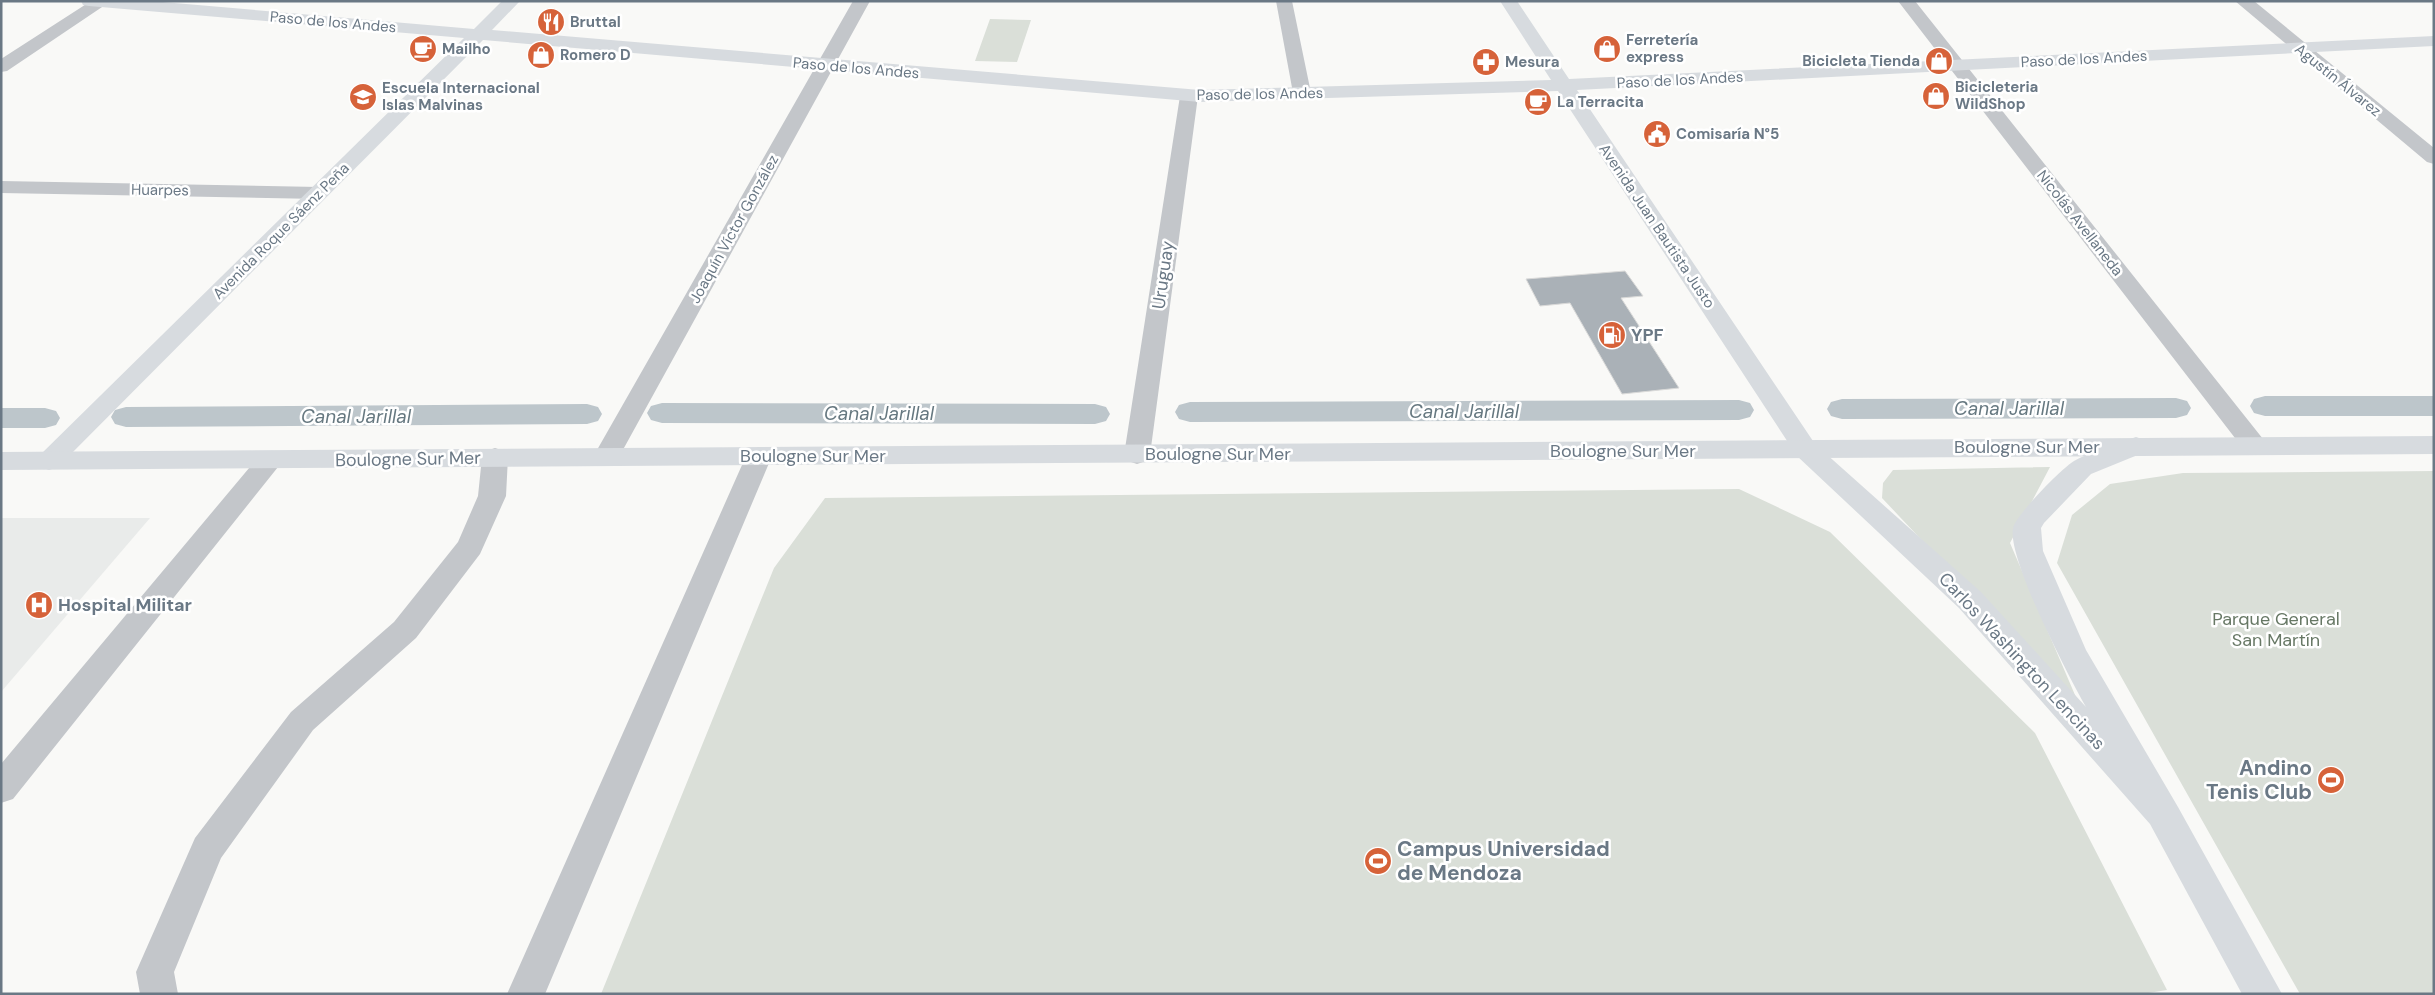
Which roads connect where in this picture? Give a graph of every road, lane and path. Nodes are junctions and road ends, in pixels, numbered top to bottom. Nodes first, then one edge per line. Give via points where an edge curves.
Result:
1 (512, 1) edge
2 (862, 1) edge
3 (1284, 1) edge
4 (1508, 1) edge
5 (1906, 1) edge
6 (2243, 1) edge
7 (98, 2) edge
8 (478, 35) junction
9 (2434, 41) edge
10 (2298, 47) junction
11 (826, 66) junction
12 (1, 67) edge
13 (1958, 67) junction
14 (1563, 85) junction
15 (1302, 93) junction
16 (1188, 96) junction
17 (2434, 158) edge
18 (1, 187) edge
19 (319, 193) junction
20 (2254, 445) junction
21 (2434, 445) edge
22 (2136, 446) junction
23 (1806, 450) junction
24 (1138, 455) junction
25 (759, 456) junction
26 (495, 457) junction
27 (606, 457) junction
28 (1, 461) edge
29 (49, 461) junction
30 (269, 461) junction
31 (1, 789) edge
32 (2166, 818) junction
33 (159, 994) edge
34 (526, 994) edge
35 (2262, 994) edge

1 - 8 street, Avenida Roque Sáenz Peña
2 - 11 street, Joaquín Víctor González
3 - 15 street
4 - 14 street, Avenida Juan Bautista Justo
5 - 13 street, Nicolás Avellaneda
6 - 10 street, Agustín Álvarez
7 - 8 street, Paso de los Andes
7 - 12 street
8 - 11 street, Paso de los Andes
8 - 19 street, Avenida Roque Sáenz Peña
9 - 10 street, Paso de los Andes
10 - 13 street, Paso de los Andes
10 - 17 street, Agustín Álvarez
11 - 16 street, Paso de los Andes
11 - 27 street, Joaquín Víctor González
13 - 14 street, Paso de los Andes
13 - 20 street, Nicolás Avellaneda
14 - 15 street, Paso de los Andes
14 - 23 street, Avenida Juan Bautista Justo
15 - 16 street, Paso de los Andes
16 - 24 street, Uruguay
18 - 19 street, Huarpes
19 - 29 street, Avenida Roque Sáenz Peña
20 - 21 street, Boulogne Sur Mer
20 - 22 street, Boulogne Sur Mer
22 - 23 street, Boulogne Sur Mer
22 - 32 street, Carlos Washington Lencinas via 2082,468 2034,516 2027,528 2029,551 2072,654
23 - 24 street, Boulogne Sur Mer
23 - 32 street, Carlos Washington Lencinas via 1970,600
24 - 25 street, Boulogne Sur Mer
25 - 27 street, Boulogne Sur Mer
25 - 34 street
26 - 27 street, Boulogne Sur Mer
26 - 30 street, Boulogne Sur Mer
26 - 33 street via 492,496 470,547 405,630 302,721 207,850 155,972
28 - 29 street, Boulogne Sur Mer
29 - 30 street, Boulogne Sur Mer
30 - 31 street
32 - 35 street, Carlos Washington Lencinas

